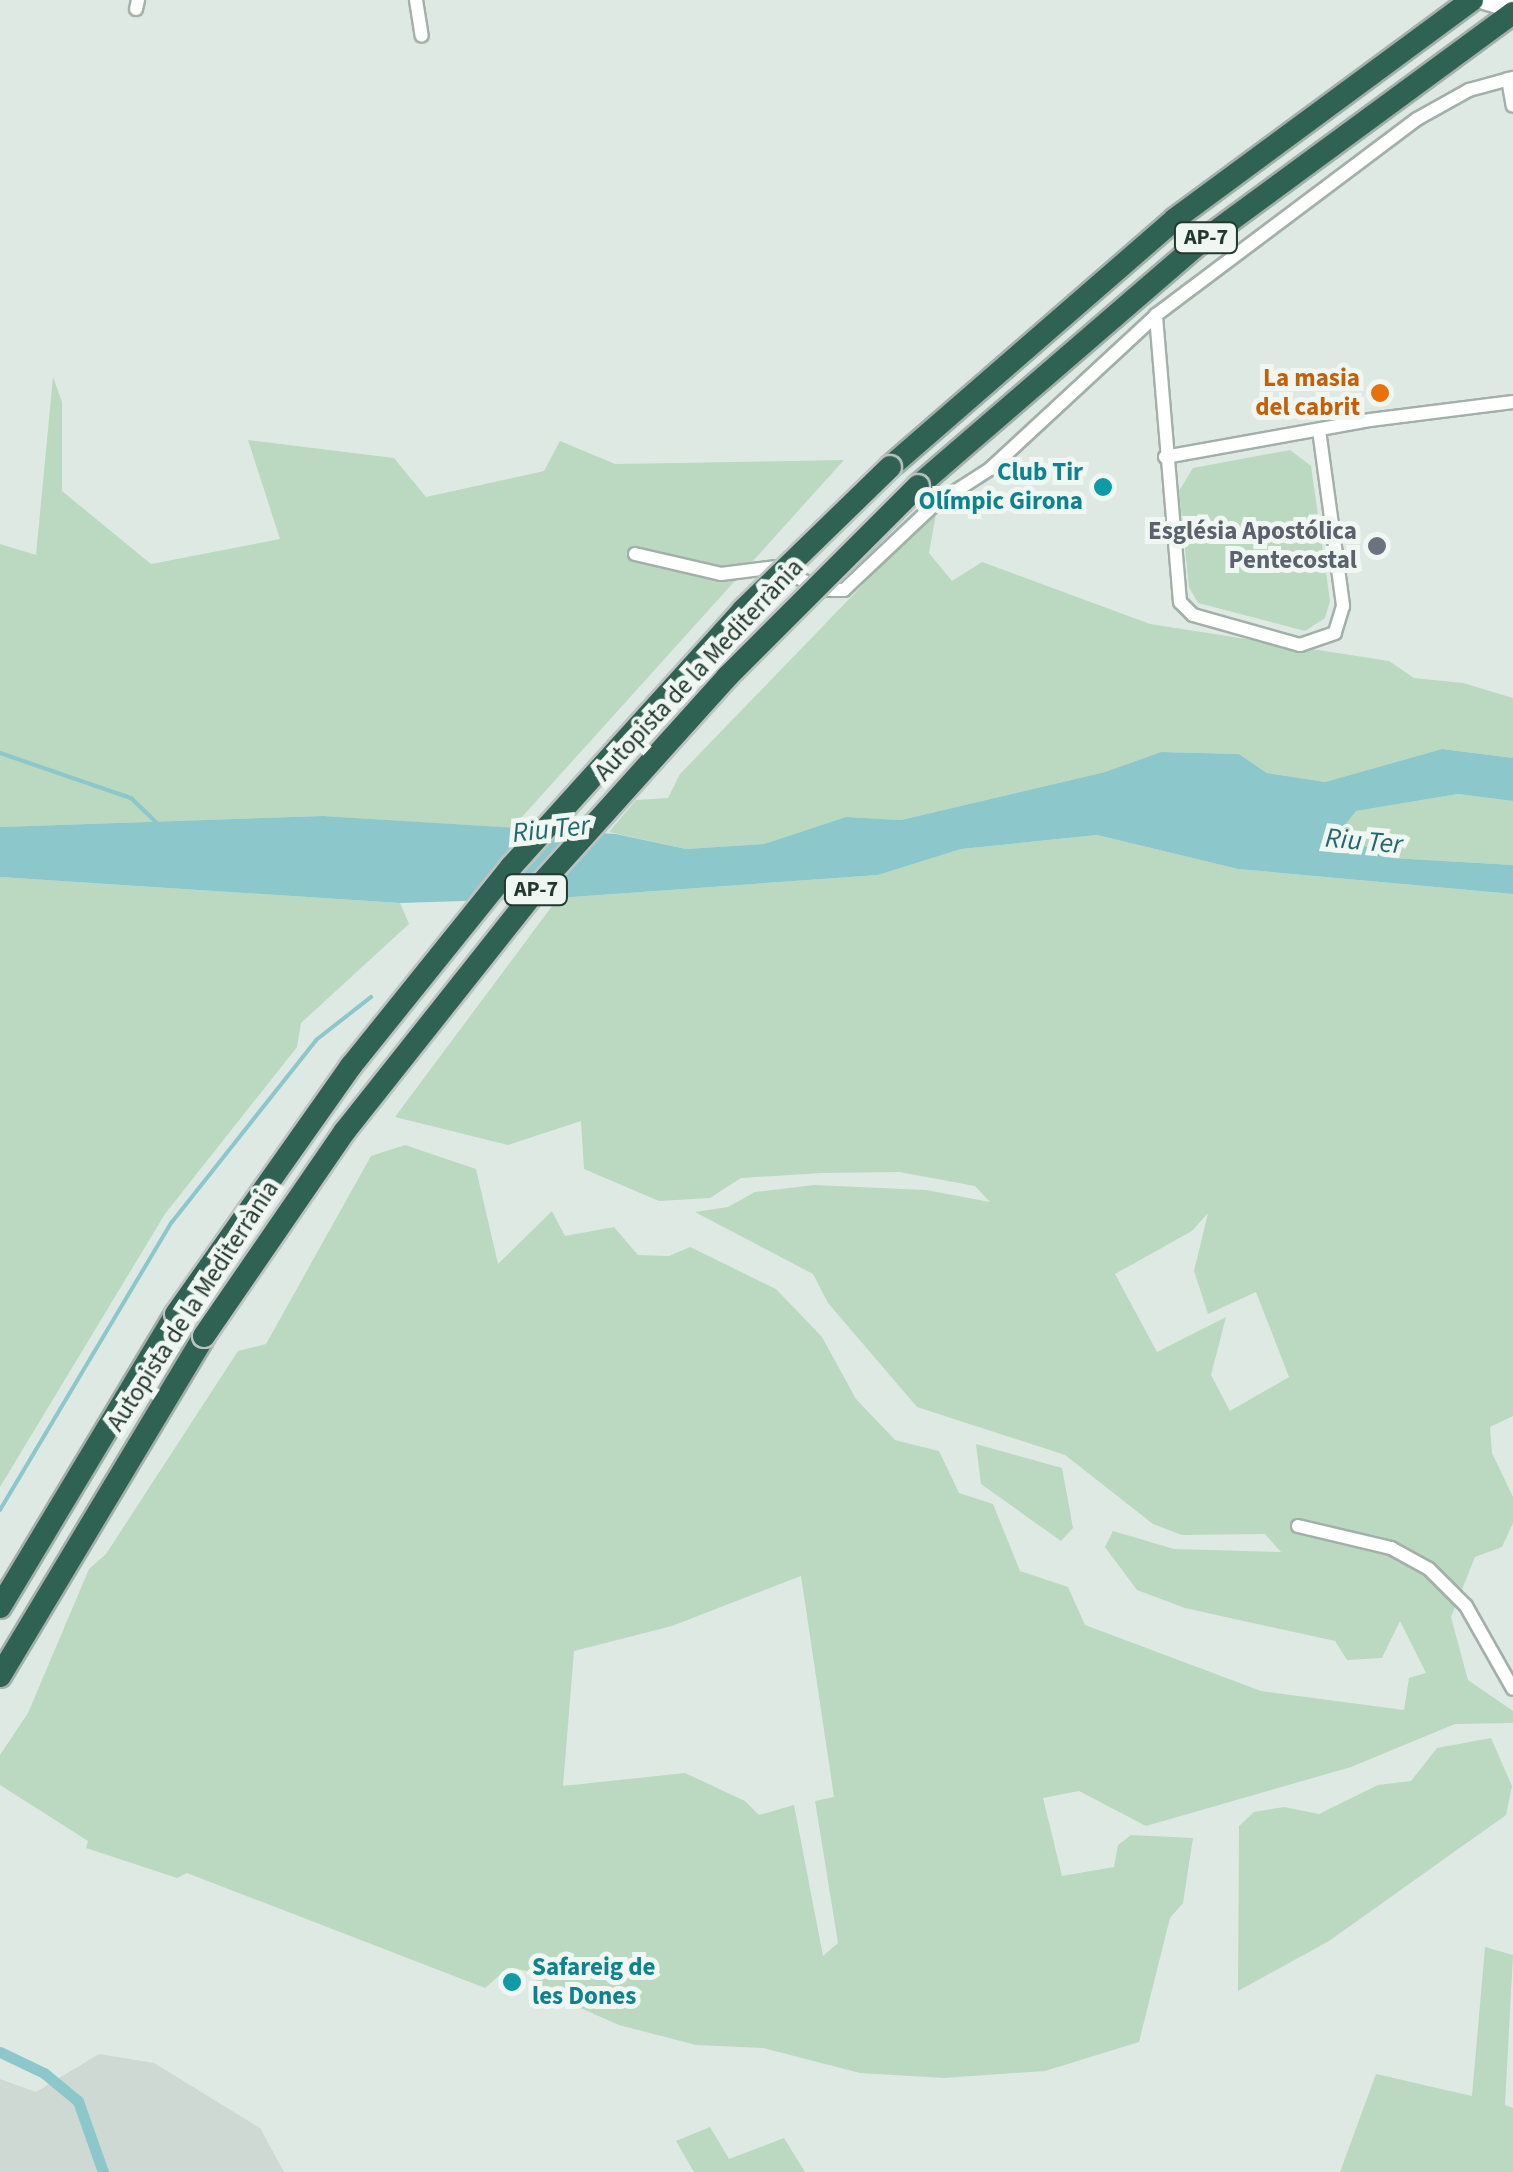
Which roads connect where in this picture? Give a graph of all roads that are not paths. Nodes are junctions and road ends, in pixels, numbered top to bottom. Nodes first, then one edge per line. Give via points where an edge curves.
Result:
1 (416, 0) edge
2 (1472, 0) edge
3 (1484, 0) edge
4 (1513, 11) edge
5 (422, 36) dead end
6 (1511, 78) edge
7 (1513, 106) edge
8 (1156, 316) junction
9 (1513, 402) edge
10 (1318, 430) junction
11 (1165, 457) junction
12 (635, 554) dead end
13 (1298, 1526) dead end
14 (0, 1607) edge
15 (0, 1676) edge
16 (1513, 1689) edge

1 - 5 street
2 - 14 highway, Autopista de la Mediterrània / AP-7, bridge via 1175,219 890,467 716,639 511,867 351,1066 176,1314
3 - 4 main road
4 - 15 highway, Autopista de la Mediterrània / AP-7, bridge via 1196,245 918,486 727,677 539,886 346,1131 204,1336
6 - 7 street
6 - 8 street via 1470,90 1417,119
8 - 11 street
8 - 12 street via 990,469 934,505 844,590 822,590 777,568 721,574
9 - 10 street
10 - 11 street
10 - 11 street via 1343,606 1336,633 1300,645 1184,608
13 - 16 street via 1391,1548 1429,1569 1466,1606

